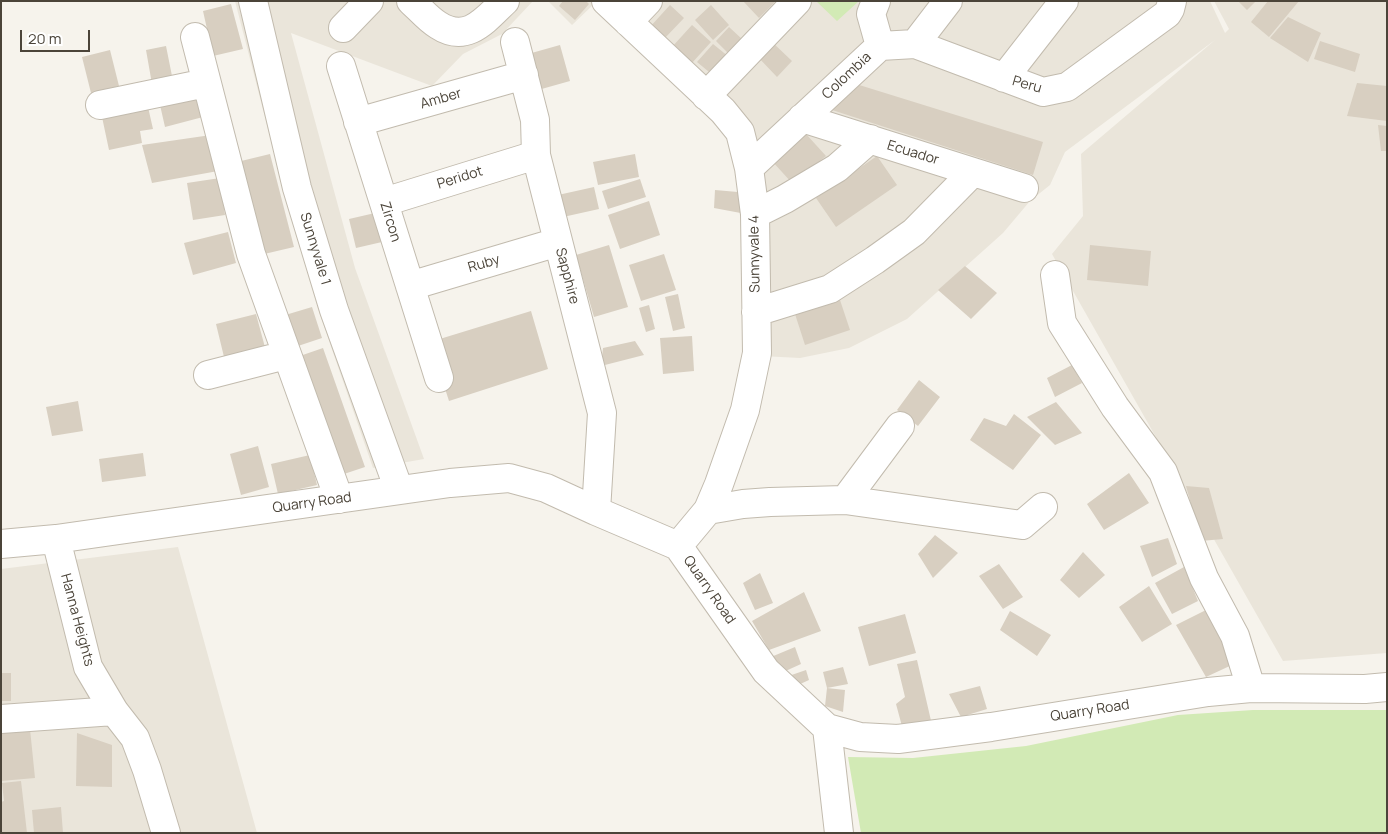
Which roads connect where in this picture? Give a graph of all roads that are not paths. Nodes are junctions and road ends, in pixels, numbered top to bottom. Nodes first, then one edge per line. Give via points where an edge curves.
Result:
1 (253, 1) edge
2 (369, 1) edge
3 (411, 1) edge
4 (505, 1) edge
5 (606, 1) edge
6 (648, 1) edge
7 (797, 1) edge
8 (876, 1) edge
9 (948, 1) edge
10 (1064, 1) edge
11 (1172, 1) edge
12 (628, 22) junction
13 (343, 28) dead end
14 (196, 37) dead end
15 (516, 42) dead end
16 (915, 44) junction
17 (880, 46) junction
18 (341, 66) dead end
19 (524, 75) junction
20 (1004, 78) junction
21 (206, 83) junction
22 (706, 96) junction
23 (100, 105) dead end
24 (802, 118) junction
25 (358, 122) junction
26 (870, 140) junction
27 (536, 155) junction
28 (750, 168) junction
29 (973, 172) junction
30 (1024, 188) dead end
31 (384, 202) junction
32 (755, 214) junction
33 (558, 242) junction
34 (1055, 275) dead end
35 (410, 286) junction
36 (756, 312) junction
37 (286, 355) junction
38 (208, 375) dead end
39 (439, 378) dead end
40 (900, 426) dead end
41 (399, 490) junction
42 (339, 499) junction
43 (845, 500) junction
44 (1043, 508) dead end
45 (708, 510) junction
46 (596, 512) junction
47 (56, 539) junction
48 (1, 544) edge
49 (678, 546) junction
50 (1387, 687) edge
51 (1251, 688) junction
52 (114, 711) junction
53 (1, 719) edge
54 (827, 728) junction
55 (166, 833) edge
56 (839, 833) edge

1 - 41 street, Sunnyvale 1 via 300,197 334,310
2 - 13 street
3 - 4 street via 438,26 456,33 470,30
5 - 12 street, Sunnyvale 4
6 - 12 street
7 - 22 street
8 - 17 street via 871,14
9 - 16 street
10 - 20 street
11 - 20 street, Peru via 1167,14 1067,87 1043,92
12 - 22 street, Sunnyvale 4
14 - 21 street
15 - 19 street, Sapphire
16 - 17 street, Colombia
16 - 20 street, Peru
17 - 24 street, Colombia
18 - 25 street, Zircon
19 - 25 street, Amber
19 - 27 street, Sapphire via 535,120
21 - 23 street
21 - 37 street via 251,254
22 - 28 street, Sunnyvale 4 via 740,132
24 - 26 street, Ecuador
24 - 28 street, Colombia
25 - 31 street, Zircon
26 - 29 street, Ecuador
26 - 32 street via 837,168
27 - 31 street, Peridot
27 - 33 street, Sapphire
28 - 32 street, Sunnyvale 4
29 - 30 street, Ecuador
29 - 36 street via 914,232 860,270 830,289
31 - 35 street, Zircon
32 - 36 street, Sunnyvale 4
33 - 35 street, Ruby
33 - 46 street, Sapphire via 602,413
34 - 51 street via 1062,323 1114,407 1163,472 1204,578 1235,636
35 - 39 street, Zircon
36 - 45 street, Sunnyvale 4 via 757,353 745,410
37 - 38 street
37 - 42 street
40 - 43 street
41 - 42 street, Quarry Road
41 - 46 street, Quarry Road via 510,478 546,488
42 - 47 street, Quarry Road
43 - 44 street via 1022,525
43 - 45 street via 770,502
45 - 49 street, Sunnyvale 4
46 - 49 street, Quarry Road
47 - 48 street, Quarry Road
47 - 52 street, Hanna Heights via 88,667
49 - 54 street, Quarry Road via 766,672
50 - 51 street, Quarry Road
51 - 54 street, Quarry Road via 898,739 860,736
52 - 53 street
52 - 55 street, Hanna Heights via 135,738
54 - 56 street

